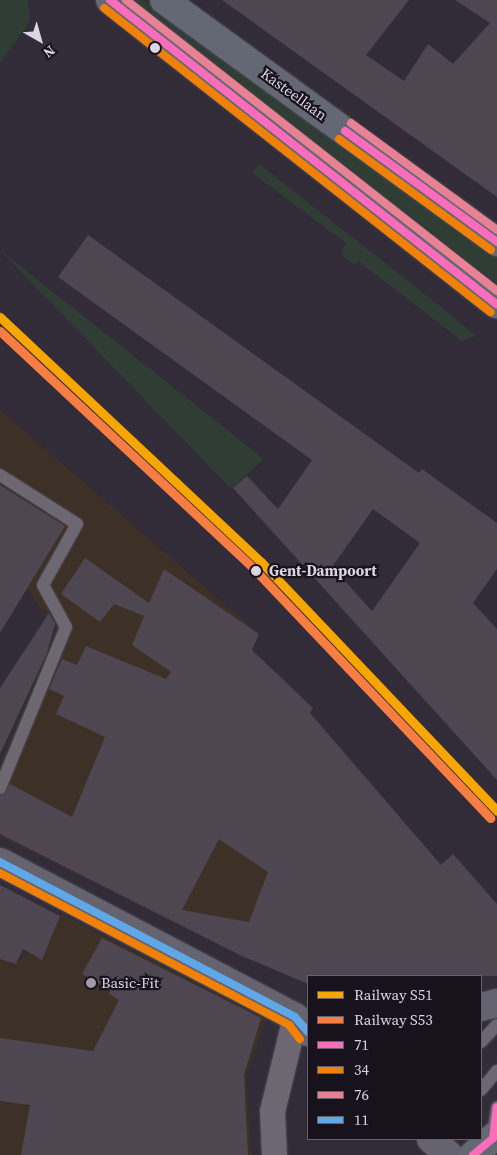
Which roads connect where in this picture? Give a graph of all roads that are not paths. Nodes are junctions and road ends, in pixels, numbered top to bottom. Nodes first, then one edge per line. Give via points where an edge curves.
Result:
1 (110, 0) edge
2 (164, 0) edge
3 (497, 242) edge
4 (497, 304) edge
5 (0, 475) edge
6 (0, 788) edge
7 (0, 862) edge
8 (497, 1004) edge
9 (482, 1007) edge
10 (304, 1022) edge
11 (497, 1025) edge
12 (482, 1032) edge
13 (482, 1041) edge
14 (497, 1072) edge
15 (482, 1089) edge
16 (497, 1107) edge
17 (432, 1140) edge
18 (487, 1146) edge
19 (274, 1155) edge
20 (449, 1155) edge

1 - 4 main road
2 - 3 main road, Kasteellaan
5 - 6 lane via 77,524 43,585 66,627
7 - 10 main road
8 - 9 main road
10 - 19 street via 272,1111
11 - 12 lane
11 - 13 lane
14 - 15 lane
16 - 18 lane
17 - 20 main road

